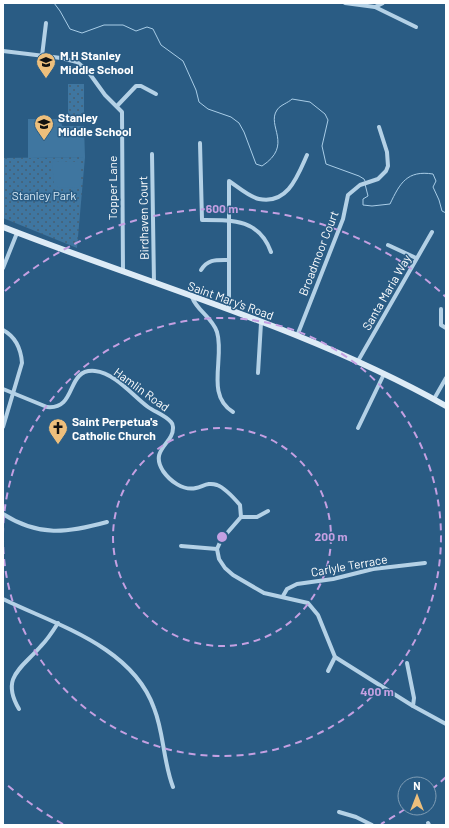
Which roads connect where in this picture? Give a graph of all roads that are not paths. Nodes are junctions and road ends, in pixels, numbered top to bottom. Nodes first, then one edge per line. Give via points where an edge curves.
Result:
1 (345, 3) edge
2 (383, 3) edge
3 (375, 7) junction
4 (46, 23) dead end
5 (416, 27) dead end
6 (3, 50) edge
7 (42, 56) junction
8 (156, 94) dead end
9 (117, 106) junction
10 (379, 127) dead end
11 (200, 143) dead end
12 (152, 154) dead end
13 (307, 155) dead end
14 (228, 220) junction
15 (3, 227) edge
16 (432, 232) dead end
17 (17, 233) junction
18 (388, 245) dead end
19 (271, 252) dead end
20 (416, 258) junction
21 (228, 260) junction
22 (3, 268) edge
23 (201, 270) dead end
24 (123, 272) junction
25 (154, 283) junction
26 (192, 297) junction
27 (441, 309) dead end
28 (229, 310) junction
29 (261, 323) junction
30 (446, 328) edge
31 (3, 330) edge
32 (297, 336) junction
33 (358, 362) junction
34 (258, 373) dead end
35 (384, 374) junction
36 (446, 378) edge
37 (3, 389) edge
38 (14, 394) junction
39 (434, 399) junction
40 (446, 406) edge
41 (233, 412) dead end
42 (3, 427) edge
43 (358, 428) dead end
44 (268, 511) dead end
45 (3, 514) edge
46 (241, 517) junction
47 (107, 522) dead end
48 (181, 546) dead end
49 (217, 549) junction
50 (425, 563) dead end
51 (283, 596) junction
52 (3, 599) edge
53 (58, 623) junction
54 (335, 657) junction
55 (407, 663) dead end
56 (328, 671) dead end
57 (413, 706) junction
58 (20, 709) dead end
59 (446, 724) edge
60 (173, 787) dead end
61 (338, 812) dead end
62 (372, 825) edge

1 - 3 street
2 - 3 street
3 - 5 street
4 - 7 street
6 - 7 street
7 - 9 street via 70,60 80,65
8 - 9 street via 136,86
9 - 24 street, Topper Lane via 122,112
10 - 32 street, Broadmoor Court via 387,152 388,166 383,175 372,182 360,185 348,195 343,219
11 - 14 street via 202,220
12 - 25 street, Birdhaven Court
13 - 14 street via 293,185 277,198 259,199 229,181
14 - 19 street via 242,222 256,230 266,240
14 - 21 street
15 - 17 street, Saint Mary's Road
16 - 20 street, Santa Maria Way
17 - 22 street
17 - 24 street, Saint Mary's Road
18 - 20 street
20 - 33 street, Santa Maria Way
21 - 23 street via 211,260 206,262
21 - 28 street
24 - 25 street, Saint Mary's Road
25 - 26 street, Saint Mary's Road
26 - 28 street, Saint Mary's Road
26 - 41 street via 217,332 219,394 224,406
27 - 30 street via 441,325
28 - 29 street, Saint Mary's Road
29 - 32 street, Saint Mary's Road
29 - 34 street
31 - 38 street via 15,340 21,355 20,372
32 - 33 street, Saint Mary's Road
33 - 35 street, Saint Mary's Road
35 - 39 street, Saint Mary's Road
35 - 43 street
36 - 39 street
37 - 38 street, Hamlin Road
38 - 42 street
38 - 46 street, Hamlin Road via 47,407 56,407 62,405 68,397 76,379 88,372 100,372 118,382 171,422 172,433 158,458 164,471 176,484 185,488 197,488 207,483 220,486 240,504
39 - 40 street, Saint Mary's Road
44 - 46 street via 257,517
45 - 47 street via 28,526 52,531 70,531
46 - 49 street via 221,540
48 - 49 street
49 - 51 street via 219,559 233,575 264,593
50 - 51 street, Carlyle Terrace via 373,569 333,579 297,584 287,589
51 - 54 street via 308,603 318,615
52 - 53 street
53 - 58 street via 41,646 15,671 9,683 9,693
53 - 60 street via 89,639 120,661 138,679 153,705 159,722 168,774
54 - 56 street
54 - 57 street
55 - 57 street via 414,698
57 - 59 street
61 - 62 street via 356,816

